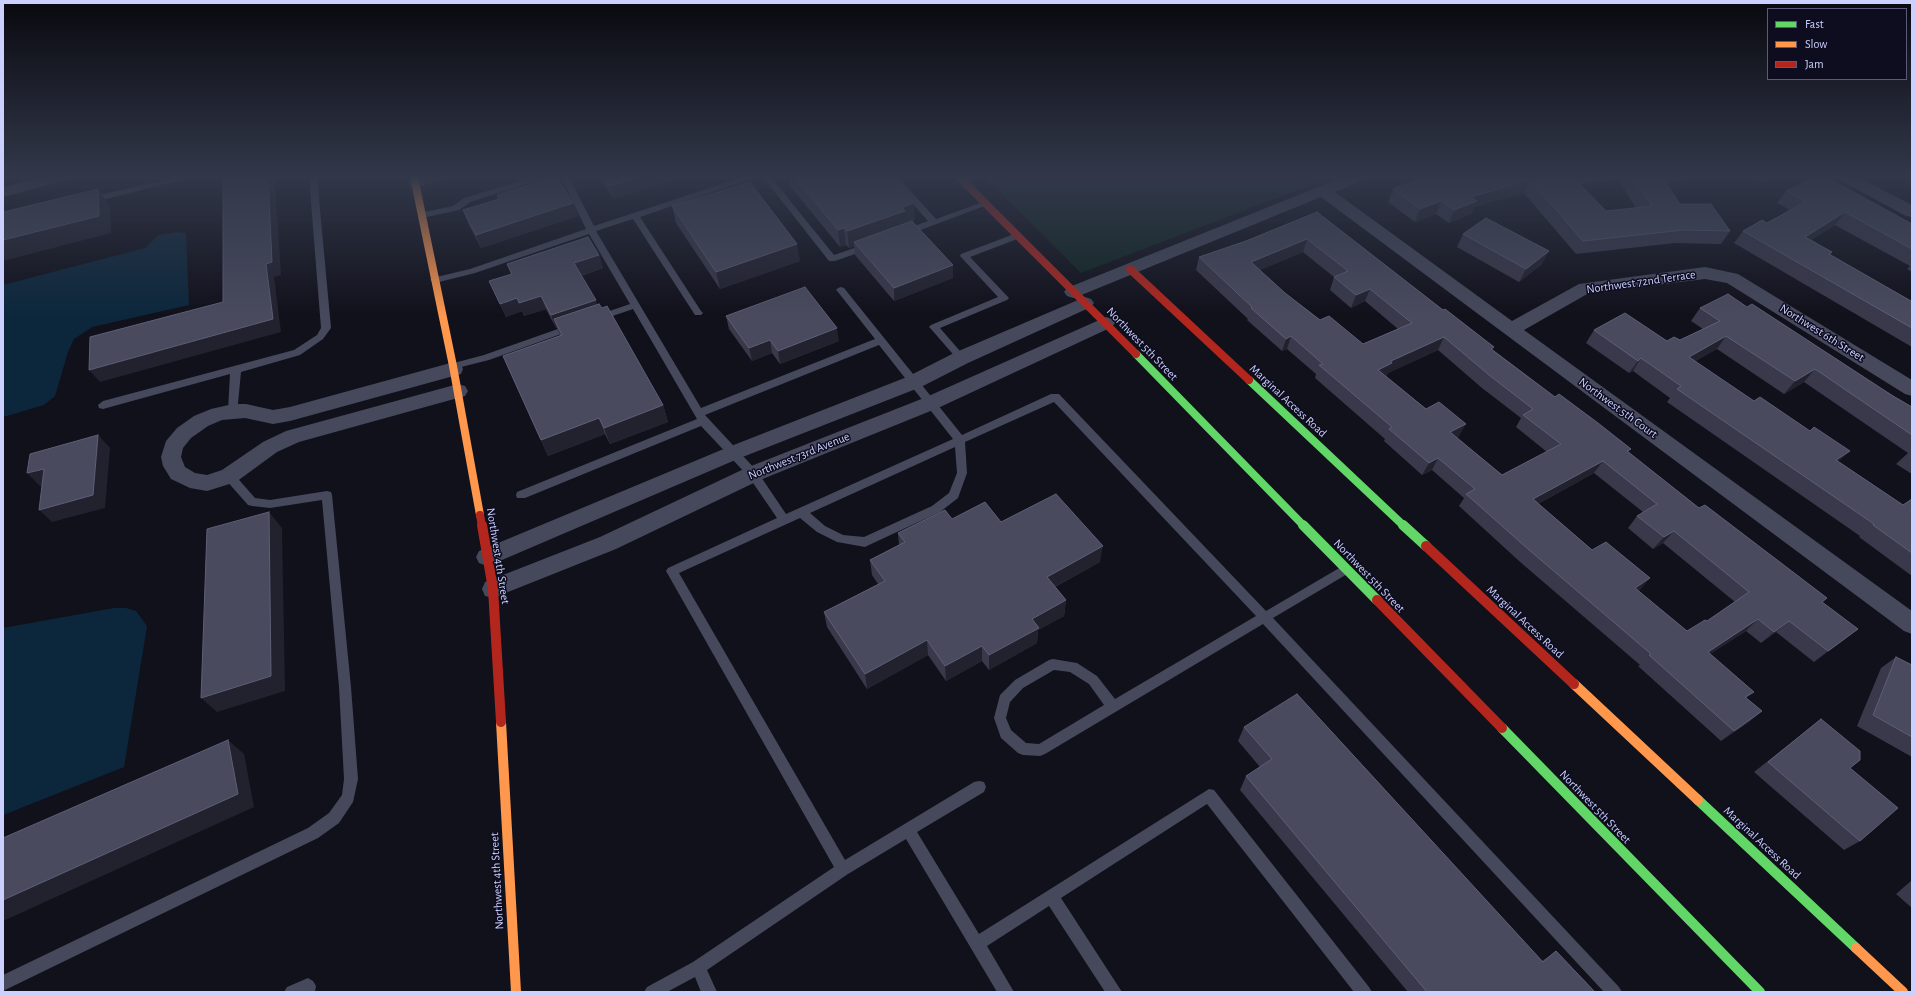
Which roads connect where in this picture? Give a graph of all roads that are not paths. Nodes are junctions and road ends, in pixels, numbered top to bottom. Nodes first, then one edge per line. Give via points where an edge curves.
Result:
1 (317, 223) edge
2 (424, 223) edge
3 (588, 223) edge
4 (612, 223) edge
5 (640, 223) edge
6 (804, 223) edge
7 (930, 223) edge
8 (1005, 223) edge
9 (1244, 223) edge
10 (1367, 223) edge
11 (591, 230) junction
12 (897, 236) edge
13 (1017, 236) junction
14 (875, 243) edge
15 (1130, 270) junction
16 (1732, 278) joint
17 (435, 280) junction
18 (841, 290) dead end
19 (1079, 297) junction
20 (635, 305) junction
21 (698, 313) dead end
22 (1106, 323) junction
23 (1511, 329) junction
24 (881, 340) junction
25 (961, 358) junction
26 (453, 368) junction
27 (236, 370) junction
28 (914, 382) junction
29 (1912, 389) edge
30 (458, 391) junction
31 (931, 403) junction
32 (103, 405) dead end
33 (233, 410) junction
34 (701, 417) junction
35 (960, 440) junction
36 (733, 453) junction
37 (753, 474) junction
38 (229, 476) junction
39 (521, 494) dead end
40 (801, 512) junction
41 (784, 520) junction
42 (487, 557) junction
43 (1345, 570) junction
44 (493, 589) junction
45 (1264, 618) junction
46 (1912, 624) edge
47 (1113, 707) junction
48 (978, 787) dead end
49 (908, 830) junction
50 (843, 869) junction
51 (1051, 896) junction
52 (977, 944) junction
53 (698, 967) junction
54 (3, 983) edge
55 (292, 992) edge
56 (308, 992) edge
57 (516, 992) edge
58 (652, 992) edge
59 (709, 992) edge
60 (1006, 992) edge
61 (1114, 992) edge
62 (1364, 992) edge
63 (1614, 992) edge
64 (1760, 992) edge
65 (1903, 992) edge

1 - 27 lane via 326,328 320,337 296,353
2 - 17 street, Northwest 4th Street
3 - 11 lane
4 - 11 lane
5 - 21 lane
6 - 14 lane via 832,259
7 - 12 lane
8 - 13 street, Northwest 5th Street
9 - 15 street
10 - 23 street, Northwest 5th Court
11 - 17 lane via 472,271
11 - 20 lane
13 - 19 street, Northwest 5th Street
13 - 25 lane via 964,256 1004,298 934,327
15 - 19 street
15 - 65 street, Marginal Access Road
16 - 23 street, Northwest 72nd Terrace via 1705,273 1585,288
16 - 29 street, Northwest 6th Street
17 - 26 street, Northwest 4th Street
18 - 24 lane
19 - 22 street, Northwest 5th Street
19 - 25 street
20 - 26 lane
20 - 34 lane
22 - 31 street, Northwest 73rd Avenue
22 - 43 street, Northwest 5th Street
23 - 46 street, Northwest 5th Court
24 - 28 lane
24 - 34 lane
25 - 28 street
26 - 30 street, Northwest 4th Street
26 - 33 street via 290,414 273,417
27 - 32 lane
27 - 33 lane via 232,394
28 - 31 lane
28 - 36 street
30 - 38 street via 293,436 270,447
30 - 42 street, Northwest 4th Street
31 - 35 lane
31 - 37 street, Northwest 73rd Avenue
33 - 38 street via 201,421 184,433 173,446 171,457 178,473 190,480 207,483
34 - 36 lane
34 - 39 lane
35 - 40 lane
35 - 40 lane via 962,473 954,495 936,509 864,542 841,538 821,529
35 - 45 lane via 1055,397
36 - 37 lane
36 - 42 street
37 - 41 lane
37 - 44 street, Northwest 73rd Avenue via 608,543
38 - 54 lane via 252,502 270,504 327,495 349,740 351,779 348,797 334,818 313,833
40 - 41 lane
41 - 50 lane via 672,571
42 - 44 street, Northwest 4th Street
43 - 45 lane
43 - 64 street, Northwest 5th Street
44 - 57 street, Northwest 4th Street
45 - 47 lane
45 - 63 lane
47 - 47 lane via 1040,750 1023,749 1006,734 1000,718 1004,699 1019,684 1053,664 1073,667 1093,680
48 - 49 lane
49 - 50 lane
49 - 52 lane
50 - 53 lane
51 - 52 lane
51 - 61 lane
51 - 62 lane via 1209,795
52 - 60 lane
53 - 58 lane
53 - 59 lane
55 - 56 lane via 308,986

